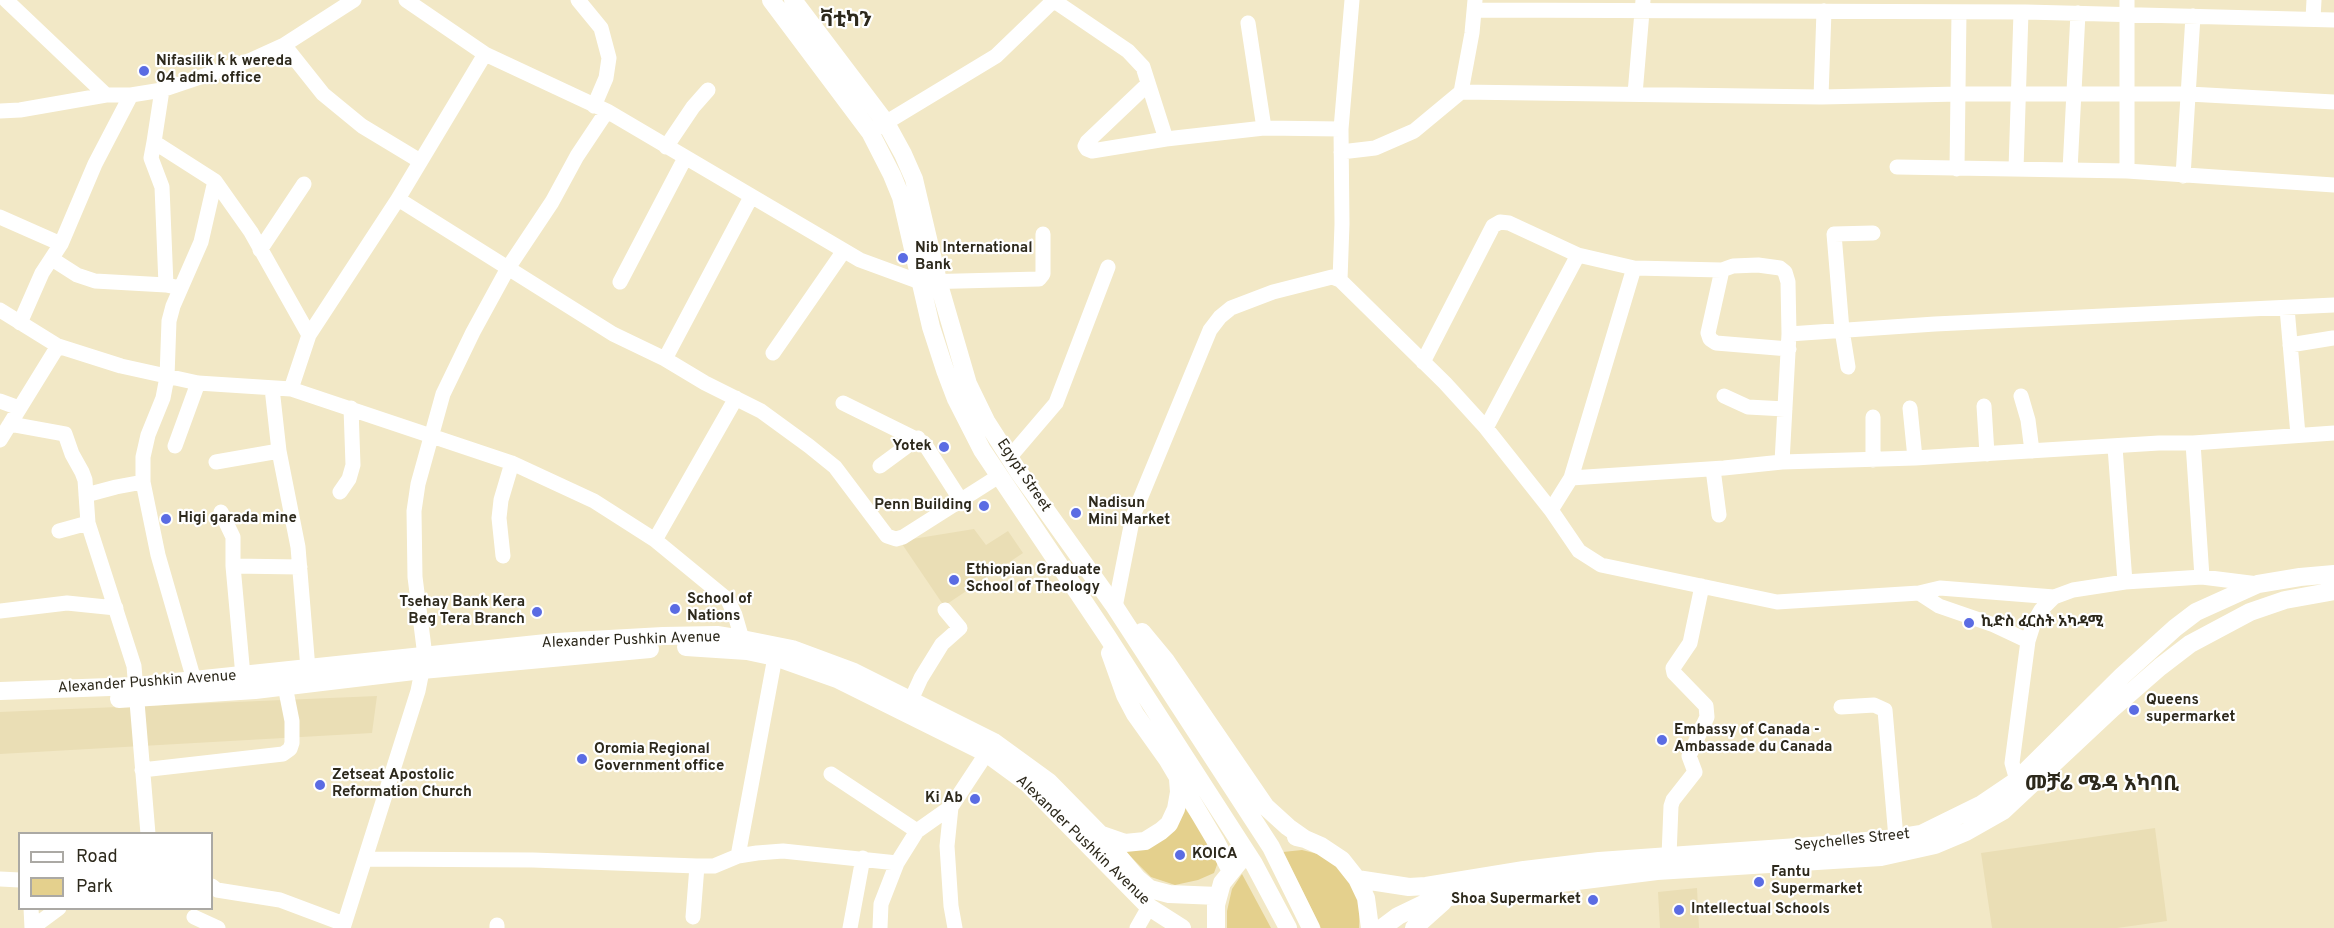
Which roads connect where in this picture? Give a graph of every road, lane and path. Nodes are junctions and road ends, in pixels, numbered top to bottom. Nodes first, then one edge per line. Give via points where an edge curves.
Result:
1 (6, 0) edge
2 (354, 0) edge
3 (578, 0) edge
4 (771, 0) edge
5 (793, 0) edge
6 (1054, 0) edge
7 (1352, 0) edge
8 (2314, 0) edge
9 (408, 1) edge
10 (1475, 5) edge
11 (1539, 5) edge
12 (1643, 5) edge
13 (1778, 6) edge
14 (1868, 6) edge
15 (2127, 7) edge
16 (1950, 8) edge
17 (2024, 8) edge
18 (1824, 11) junction
19 (2078, 13) junction
20 (2193, 16) junction
21 (2313, 19) junction
22 (2334, 20) edge
23 (1248, 23) dead end
24 (284, 45) junction
25 (485, 54) junction
26 (1148, 84) junction
27 (162, 90) junction
28 (708, 90) dead end
29 (1461, 92) junction
30 (1635, 94) junction
31 (1959, 94) junction
32 (2018, 94) junction
33 (2075, 94) junction
34 (2127, 94) junction
35 (2189, 94) junction
36 (106, 95) junction
37 (131, 95) junction
38 (1821, 97) junction
39 (2334, 102) edge
40 (600, 108) junction
41 (0, 111) edge
42 (878, 127) junction
43 (1264, 128) junction
44 (1341, 129) junction
45 (1166, 139) junction
46 (154, 142) junction
47 (666, 147) junction
48 (1341, 152) junction
49 (685, 158) junction
50 (420, 161) junction
51 (1897, 167) dead end
52 (1957, 169) junction
53 (2016, 169) junction
54 (2070, 170) junction
55 (2127, 171) junction
56 (2183, 176) junction
57 (215, 181) junction
58 (303, 184) dead end
59 (2334, 185) edge
60 (751, 197) junction
61 (398, 199) junction
62 (0, 217) edge
63 (1873, 233) dead end
64 (1043, 234) dead end
65 (61, 244) junction
66 (260, 250) junction
67 (843, 252) junction
68 (1578, 255) junction
69 (52, 259) junction
70 (1108, 267) dead end
71 (508, 268) junction
72 (1634, 268) junction
73 (1722, 270) junction
74 (1340, 279) junction
75 (938, 280) junction
76 (620, 282) dead end
77 (920, 282) junction
78 (165, 285) junction
79 (181, 289) junction
80 (2334, 305) edge
81 (2287, 308) junction
82 (0, 310) edge
83 (20, 323) junction
84 (1842, 330) junction
85 (309, 335) junction
86 (2333, 338) edge
87 (1789, 341) junction
88 (2290, 345) junction
89 (58, 346) junction
90 (773, 353) dead end
91 (665, 359) junction
92 (1423, 362) junction
93 (1848, 367) dead end
94 (167, 377) junction
95 (198, 383) junction
96 (272, 388) junction
97 (291, 389) junction
98 (1724, 396) dead end
99 (2022, 396) dead end
100 (736, 398) junction
101 (0, 400) edge
102 (843, 403) dead end
103 (1984, 406) dead end
104 (19, 408) junction
105 (351, 408) junction
106 (1910, 408) dead end
107 (1785, 409) junction
108 (1873, 417) dead end
109 (10, 424) junction
110 (1486, 428) junction
111 (2334, 433) edge
112 (430, 435) junction
113 (2298, 435) junction
114 (918, 438) junction
115 (0, 440) edge
116 (2193, 443) junction
117 (175, 446) dead end
118 (2115, 447) junction
119 (279, 451) junction
120 (2032, 451) junction
121 (1987, 454) junction
122 (1009, 458) junction
123 (1915, 458) junction
124 (1873, 460) junction
125 (216, 462) dead end
126 (1782, 462) junction
127 (512, 463) junction
128 (880, 466) dead end
129 (1713, 469) junction
130 (999, 476) junction
131 (1570, 478) junction
132 (143, 482) junction
133 (340, 492) dead end
134 (86, 495) junction
135 (960, 499) junction
136 (1551, 510) junction
137 (221, 512) dead end
138 (1719, 515) dead end
139 (88, 523) junction
140 (59, 531) dead end
141 (655, 540) junction
142 (503, 556) dead end
143 (233, 566) junction
144 (300, 567) junction
145 (2334, 574) edge
146 (2202, 577) junction
147 (2125, 582) junction
148 (2258, 584) junction
149 (1702, 585) junction
150 (2334, 591) edge
151 (1919, 593) junction
152 (2054, 597) junction
153 (116, 608) junction
154 (1116, 609) junction
155 (945, 610) dead end
156 (0, 611) edge
157 (1107, 636) junction
158 (742, 639) junction
159 (2028, 641) junction
160 (775, 657) junction
161 (423, 663) junction
162 (308, 669) junction
163 (838, 673) junction
164 (194, 680) junction
165 (251, 680) junction
166 (285, 686) junction
167 (0, 691) edge
168 (136, 692) junction
169 (911, 700) junction
170 (0, 703) edge
171 (1841, 707) dead end
172 (990, 747) junction
173 (142, 770) junction
174 (831, 774) dead end
175 (1178, 779) junction
176 (2019, 788) junction
177 (951, 807) junction
178 (917, 831) junction
179 (148, 832) edge
180 (1100, 834) junction
181 (1896, 838) junction
182 (1305, 839) junction
183 (738, 856) junction
184 (1669, 856) junction
185 (863, 858) junction
186 (365, 859) junction
187 (897, 863) junction
188 (697, 866) junction
189 (1235, 866) junction
190 (0, 879) edge
191 (1358, 879) junction
192 (18, 880) edge
193 (213, 889) edge
194 (1218, 896) junction
195 (1449, 897) junction
196 (1149, 907) junction
197 (31, 910) edge
198 (57, 910) edge
199 (194, 917) dead end
200 (693, 917) dead end
201 (343, 926) edge
202 (32, 928) edge
203 (218, 928) edge
204 (850, 928) edge
205 (880, 928) edge
206 (955, 928) edge
207 (1137, 928) edge
208 (1182, 928) edge
209 (1216, 928) edge
210 (1288, 928) edge
211 (1311, 928) edge
212 (1370, 928) edge
213 (1382, 928) edge
214 (1414, 928) edge

1 - 36 street
2 - 24 street
3 - 40 street via 602,28 609,58
4 - 42 main road, Egypt Street
5 - 42 main road, Egypt Street
6 - 26 street via 1128,51 1143,67
6 - 42 street via 996,56
7 - 44 street
8 - 21 street
9 - 25 street
10 - 11 street
10 - 29 street
11 - 12 street
12 - 13 street
12 - 30 street
13 - 18 street
14 - 16 street
14 - 18 street
15 - 19 street
15 - 20 street
15 - 34 street
16 - 17 street
16 - 31 street
17 - 19 street
17 - 32 street
18 - 38 street
19 - 33 street
20 - 21 street
20 - 35 street
21 - 22 street
23 - 43 street
24 - 27 street
24 - 50 street via 323,94 362,126
25 - 40 street
25 - 50 street
26 - 45 street
26 - 45 street via 1085,146 1092,150
27 - 37 street
27 - 46 street
28 - 47 street
29 - 30 street
29 - 48 street via 1413,131 1374,148
30 - 38 street
31 - 32 street
31 - 38 street
31 - 52 street
32 - 33 street
32 - 53 street
33 - 34 street
33 - 54 street
34 - 35 street
34 - 55 street
35 - 39 street
35 - 56 street
36 - 37 street
36 - 41 street
37 - 65 street via 95,164
40 - 47 street
40 - 71 street
42 - 75 main road, Egypt Street via 903,154 914,179
42 - 77 main road, Egypt Street via 901,197
43 - 44 street
43 - 45 street
44 - 48 street
46 - 57 street
46 - 78 street via 151,158 162,187
47 - 49 street
48 - 74 street
49 - 60 street
49 - 76 street
50 - 61 street
51 - 52 street
52 - 53 street
53 - 54 street
54 - 55 street
55 - 56 street
56 - 59 street
57 - 66 street
57 - 79 street via 201,242
58 - 66 street
60 - 67 street
60 - 91 street
61 - 71 street
61 - 85 street
62 - 65 street
63 - 84 street via 1834,234
64 - 75 street via 1043,274 1039,279
65 - 69 street
66 - 85 street
67 - 77 street
67 - 90 street
68 - 72 street
68 - 92 street via 1509,223 1493,226
68 - 110 street
69 - 78 street via 95,281
69 - 83 street
70 - 122 street via 1056,403
71 - 91 street via 613,334
71 - 112 street via 443,394
72 - 73 street
72 - 131 street
73 - 87 street via 1758,265 1785,272
73 - 87 street via 1710,339
74 - 92 street
74 - 154 street via 1322,278 1232,308 1210,330 1133,516
75 - 77 street
75 - 122 main road, Egypt Street via 968,384
77 - 130 main road, Egypt Street via 956,399
78 - 79 street
79 - 94 street via 169,321
80 - 81 street
81 - 84 street
81 - 88 street
82 - 83 street
83 - 89 street
84 - 87 street
84 - 93 street
85 - 97 street
86 - 88 street
87 - 107 street
88 - 113 street
89 - 94 street
89 - 104 street
91 - 100 street
92 - 110 street
94 - 95 street
94 - 132 street via 148,435
95 - 96 street
95 - 117 street
96 - 97 street
96 - 119 street
97 - 105 street
98 - 107 street via 1748,407
99 - 120 street
100 - 135 street via 761,411 835,467 887,536 903,537
100 - 141 street
101 - 104 street
102 - 114 street
103 - 121 street
104 - 109 street
105 - 112 street
105 - 133 street via 352,465 350,479
106 - 123 street
107 - 126 street
108 - 124 street
109 - 115 street
109 - 134 street via 65,434 82,472
110 - 136 street
111 - 113 street
112 - 127 street
112 - 161 street via 414,511
113 - 116 street
114 - 128 street
114 - 135 street
116 - 118 street
116 - 146 street
118 - 120 street
118 - 147 street
119 - 125 street
119 - 144 street
120 - 121 street
121 - 123 street
122 - 154 main road, Egypt Street
123 - 124 street
124 - 126 street
126 - 129 street
127 - 141 street via 594,501
127 - 142 street via 499,518
129 - 131 street
129 - 138 street
130 - 135 street
130 - 157 main road, Egypt Street
131 - 136 street
132 - 134 street
132 - 164 street via 158,555
134 - 139 street
136 - 149 street via 1579,551 1601,565
137 - 143 street via 233,537
139 - 140 street
139 - 153 street
141 - 158 street via 728,600
143 - 144 street
143 - 165 street
144 - 162 street
145 - 148 main road, Seychelles Street
146 - 147 street
146 - 148 street
147 - 152 street
148 - 176 main road, Seychelles Street via 2196,612 2175,628 2055,740
149 - 151 street via 1777,602
149 - 184 street via 1690,643 1673,668 1706,706 1707,717 1689,756 1695,772 1671,806
150 - 176 main road, Seychelles Street via 2285,600 2250,612 2190,644
151 - 152 street via 1940,588
151 - 159 street via 1939,606
152 - 159 street via 2041,610
153 - 156 street via 67,603
153 - 168 street via 134,666
154 - 182 main road via 1137,626 1166,661 1266,807
154 - 211 main road, Egypt Street via 1271,847
155 - 169 street via 960,628 942,644
157 - 175 main road via 1125,694
157 - 210 main road, Egypt Street via 1254,864
158 - 161 main road, Alexander Pushkin Avenue via 651,637 556,642
158 - 163 main road, Alexander Pushkin Avenue via 792,649
159 - 176 street via 2012,763
160 - 161 main road, Alexander Pushkin Avenue via 726,649 661,648
160 - 163 main road, Alexander Pushkin Avenue
160 - 183 street
161 - 162 main road, Alexander Pushkin Avenue
161 - 166 main road, Alexander Pushkin Avenue
161 - 186 street via 418,691
162 - 165 main road, Alexander Pushkin Avenue
163 - 169 main road, Alexander Pushkin Avenue
163 - 172 main road, Alexander Pushkin Avenue
164 - 165 main road, Alexander Pushkin Avenue
164 - 168 main road, Alexander Pushkin Avenue
165 - 166 main road, Alexander Pushkin Avenue
165 - 168 main road, Alexander Pushkin Avenue
166 - 173 street via 292,743 283,754
167 - 168 main road, Alexander Pushkin Avenue
168 - 170 main road, Alexander Pushkin Avenue
168 - 173 street
169 - 172 main road, Alexander Pushkin Avenue
171 - 181 street via 1874,705 1886,711
172 - 177 street
172 - 180 main road, Alexander Pushkin Avenue via 1049,782
172 - 196 main road, Alexander Pushkin Avenue
173 - 179 street
174 - 178 street
175 - 180 main road via 1176,809 1161,831 1145,841 1125,843
175 - 189 main road
176 - 181 main road, Seychelles Street via 1921,834
176 - 195 main road, Seychelles Street via 2003,811 1966,832 1881,857 1657,871
177 - 178 street
177 - 206 street via 947,846
178 - 187 street
180 - 194 main road, Alexander Pushkin Avenue via 1150,889 1169,894
181 - 184 main road, Seychelles Street
182 - 189 main road via 1277,839 1257,848
182 - 191 main road via 1342,860
183 - 185 street via 783,851
183 - 188 street via 714,866
184 - 191 main road, Seychelles Street via 1524,870 1426,886
185 - 187 street
185 - 204 street
186 - 188 street
186 - 201 street
187 - 205 street via 881,904
188 - 200 street
189 - 194 main road
190 - 192 street
191 - 212 main road via 1366,898
193 - 201 street via 280,900
194 - 209 main road
195 - 213 main road, Seychelles Street via 1425,903
195 - 214 main road
196 - 207 street
196 - 208 main road, Alexander Pushkin Avenue
197 - 202 street
198 - 202 street
199 - 203 street

